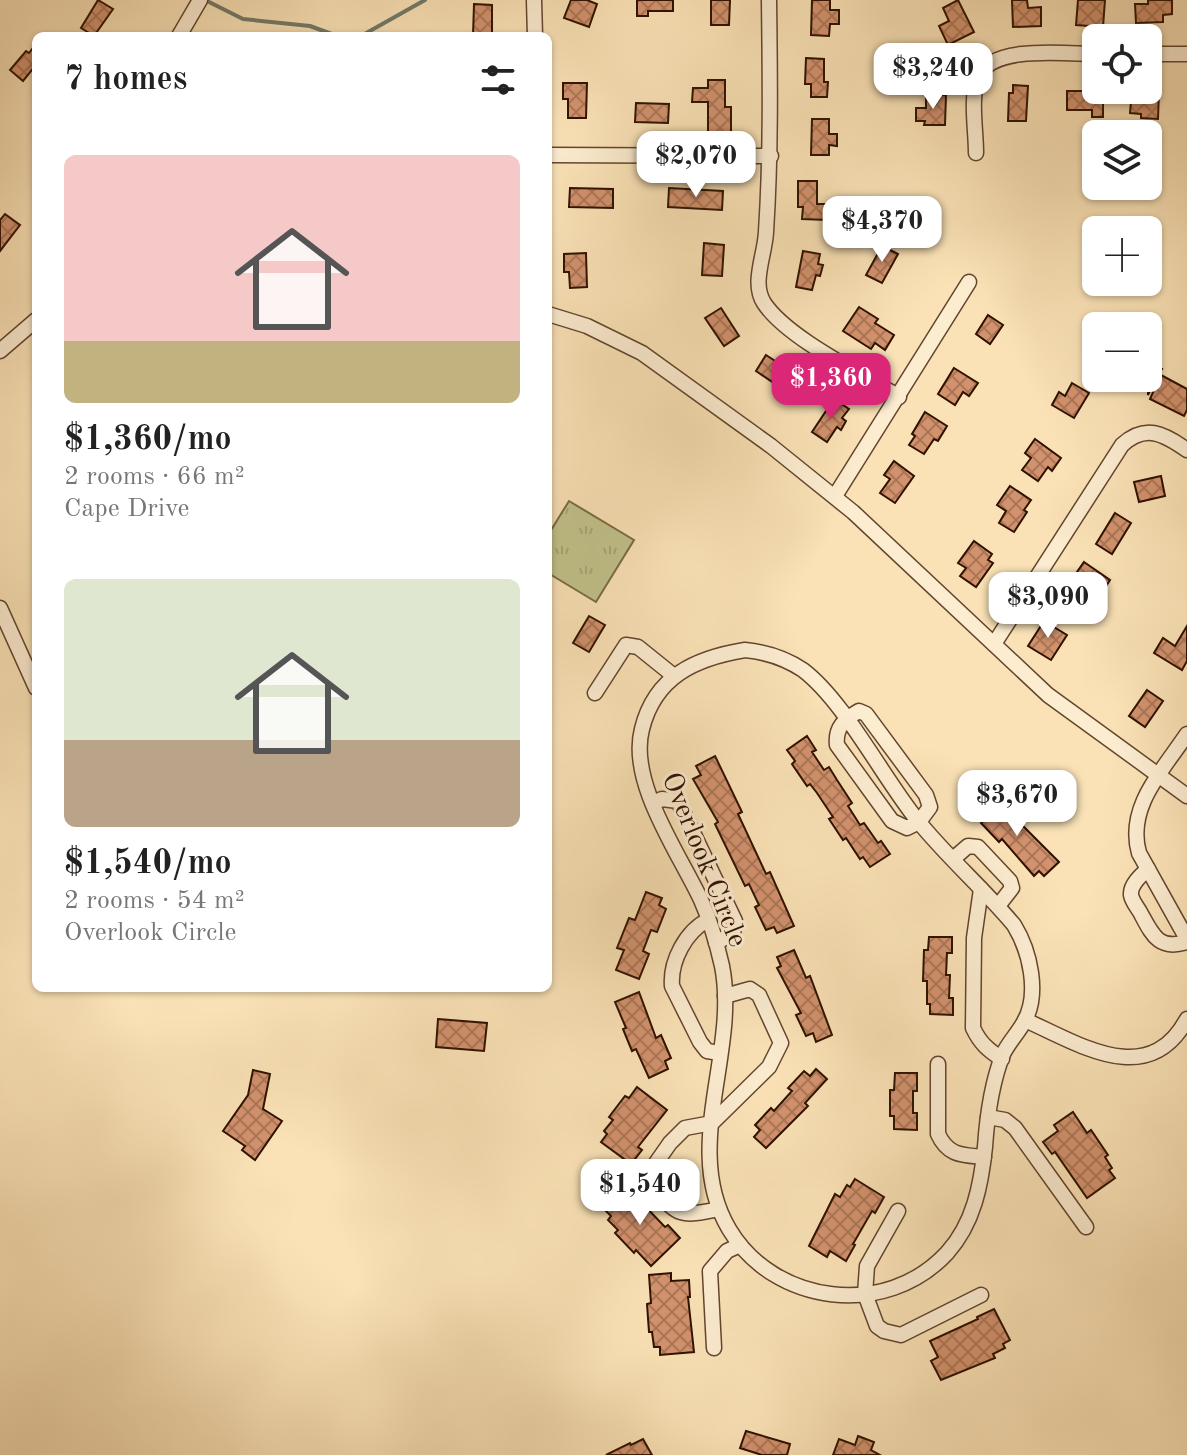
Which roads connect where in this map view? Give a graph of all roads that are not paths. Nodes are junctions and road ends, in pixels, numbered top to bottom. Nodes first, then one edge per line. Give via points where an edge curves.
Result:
1 (534, 0) edge
2 (769, 0) edge
3 (197, 6) edge
4 (181, 32) edge
5 (535, 32) edge
6 (1082, 54) edge
7 (1162, 54) edge
8 (1187, 54) edge
9 (976, 153) dead end
10 (552, 155) edge
11 (771, 156) junction
12 (969, 282) dead end
13 (552, 315) edge
14 (32, 323) edge
15 (0, 351) edge
16 (899, 397) junction
17 (1187, 450) edge
18 (835, 496) junction
19 (0, 608) edge
20 (994, 644) junction
21 (674, 676) junction
22 (32, 679) edge
23 (595, 693) dead end
24 (846, 719) junction
25 (1187, 734) edge
26 (1160, 776) junction
27 (1187, 796) edge
28 (653, 803) junction
29 (919, 822) junction
30 (953, 859) junction
31 (1148, 869) junction
32 (981, 889) junction
33 (998, 906) junction
34 (708, 920) junction
35 (1187, 940) edge
36 (716, 943) junction
37 (725, 996) junction
38 (1187, 1019) edge
39 (1025, 1020) junction
40 (720, 1053) junction
41 (1002, 1059) junction
42 (938, 1064) dead end
43 (988, 1117) junction
44 (712, 1123) junction
45 (984, 1157) junction
46 (719, 1209) junction
47 (898, 1211) dead end
48 (1086, 1227) dead end
49 (740, 1245) junction
50 (865, 1294) junction
51 (981, 1295) dead end
52 (714, 1348) dead end

1 - 5 street
2 - 11 street
3 - 4 street
6 - 9 street via 1019,54 993,61 979,76 975,96
7 - 8 street
10 - 11 street
11 - 16 street via 757,286 763,301 796,332
12 - 16 street
13 - 18 street via 642,353
14 - 15 street
16 - 18 street
17 - 20 street via 1149,432 1122,445
18 - 20 street
19 - 22 street
20 - 26 street via 1048,695
21 - 23 street via 638,647 626,645
21 - 24 street, Overlook Circle via 715,655 761,652 804,671
21 - 28 street, Overlook Circle via 654,701 641,730 640,760
24 - 29 street, Overlook Circle
24 - 29 street via 838,729 837,745 892,821 907,828
24 - 29 street via 859,711 866,714 926,795 930,807
25 - 26 street
26 - 27 street
26 - 31 street via 1136,825 1135,838
28 - 34 street, Overlook Circle
28 - 36 street via 678,801 735,921 733,933
29 - 30 street, Overlook Circle
30 - 32 street, Overlook Circle
30 - 33 street via 968,846 978,847 1010,881 1012,888
31 - 35 street
31 - 35 street via 1131,897 1154,937 1176,945
32 - 33 street, Overlook Circle
32 - 41 street via 974,938 973,1028 987,1050
33 - 39 street, Overlook Circle via 1028,953 1031,984
34 - 36 street, Overlook Circle
34 - 40 street via 686,937 671,977 700,1042 707,1051
36 - 37 street, Overlook Circle
37 - 40 street, Overlook Circle
37 - 44 street via 750,989 759,995 781,1043 769,1067
38 - 39 street via 1160,1047 1115,1058
39 - 41 street, Overlook Circle
40 - 44 street, Overlook Circle
41 - 43 street, Overlook Circle
42 - 45 street via 938,1134 943,1145 954,1155
43 - 45 street, Overlook Circle
43 - 48 street via 1005,1120 1021,1135
44 - 46 street, Overlook Circle via 711,1171
44 - 46 street via 685,1128 648,1181 676,1213 689,1216
45 - 50 street, Overlook Circle via 973,1211 948,1251 910,1280
46 - 49 street, Overlook Circle
47 - 50 street via 867,1266
49 - 50 street, Overlook Circle via 762,1267 803,1289
49 - 52 street via 710,1271
50 - 51 street via 877,1326 901,1335

